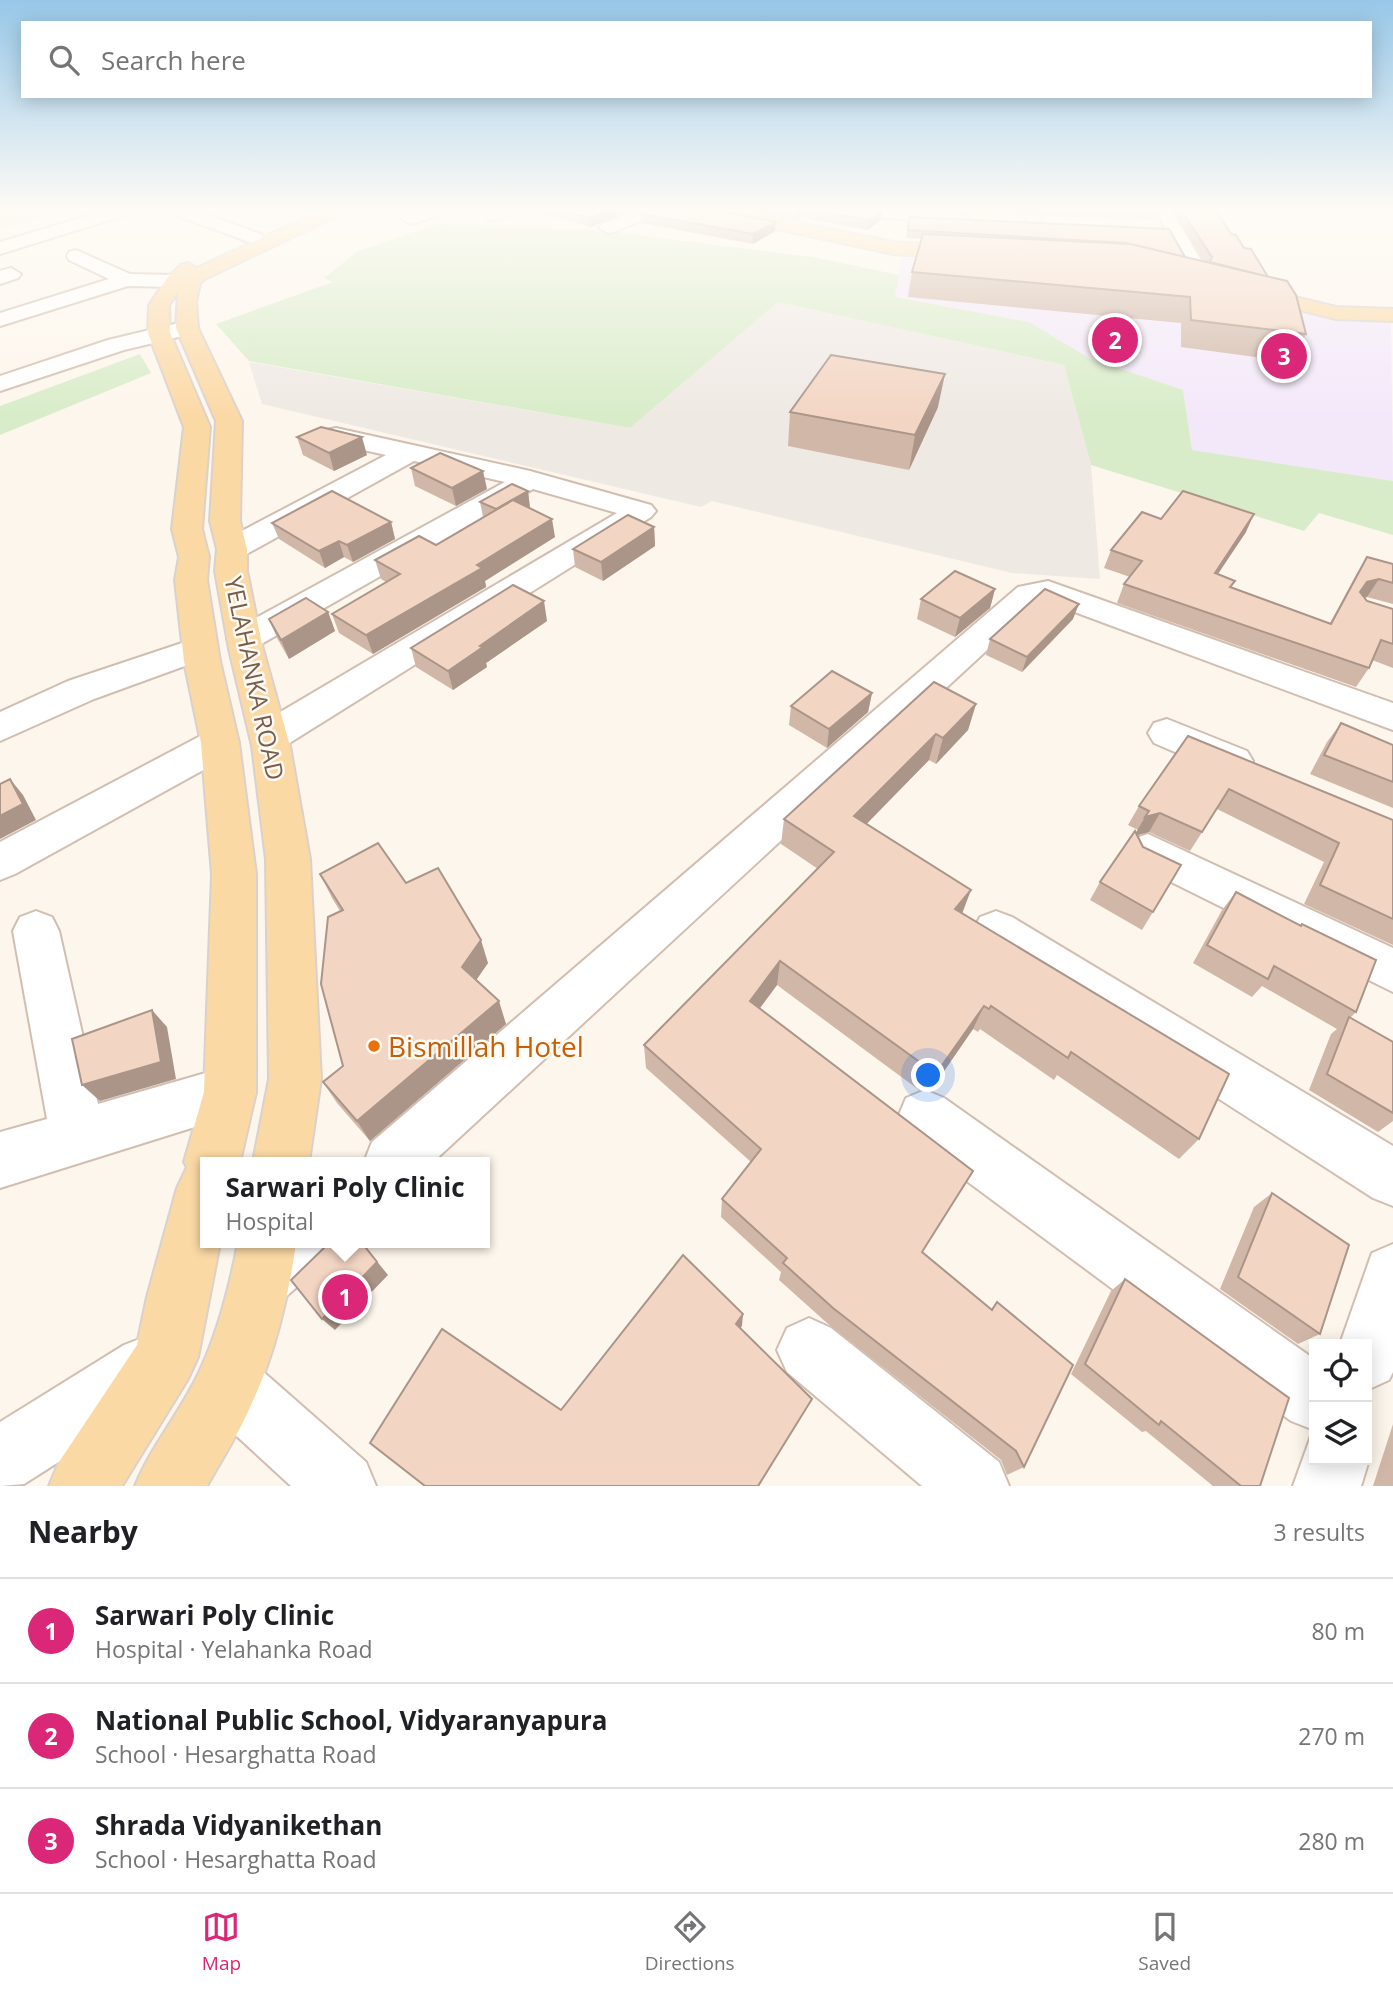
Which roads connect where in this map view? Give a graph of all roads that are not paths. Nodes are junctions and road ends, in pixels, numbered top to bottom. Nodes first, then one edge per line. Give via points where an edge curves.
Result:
1 (192, 279) edge
2 (1224, 279) edge
3 (1226, 279) edge
4 (127, 280) joint
5 (175, 281) joint
6 (0, 302) edge
7 (1393, 306) edge
8 (1393, 315) edge
9 (0, 320) edge
10 (22, 324) junction
11 (173, 330) junction
12 (0, 342) edge
13 (0, 384) edge
14 (336, 436) edge
15 (408, 454) junction
16 (530, 480) junction
17 (232, 549) junction
18 (244, 639) junction
19 (200, 648) junction
20 (1393, 717) edge
21 (0, 728) edge
22 (1167, 733) dead end
23 (270, 737) junction
24 (220, 743) junction
25 (1268, 775) edge
26 (1148, 851) edge
27 (0, 862) edge
28 (36, 931) dead end
29 (996, 931) edge
30 (1393, 971) edge
31 (230, 1092) junction
32 (925, 1116) dead end
33 (78, 1137) junction
34 (213, 1157) edge
35 (282, 1157) edge
36 (398, 1157) edge
37 (0, 1160) edge
38 (1393, 1178) edge
39 (200, 1207) edge
40 (277, 1255) edge
41 (1393, 1274) edge
42 (1372, 1342) edge
43 (809, 1350) dead end
44 (166, 1357) junction
45 (228, 1384) junction
46 (1309, 1394) edge
47 (0, 1460) edge
48 (1333, 1465) edge
49 (83, 1486) edge
50 (169, 1486) edge
51 (342, 1486) edge
52 (975, 1486) edge
53 (1327, 1486) edge

1 - 11 main road, YELAHANKA ROAD
2 - 8 main road via 1322,310
3 - 7 main road via 1337,306
4 - 5 street
4 - 10 street
5 - 11 main road, YELAHANKA ROAD via 159,305
6 - 10 street
9 - 10 street
10 - 12 street
11 - 13 street
11 - 17 main road, YELAHANKA ROAD via 229,421 225,522
11 - 19 main road, YELAHANKA ROAD via 197,427 187,529 194,557 191,580
14 - 15 street
15 - 16 street
15 - 17 street
16 - 18 street
16 - 23 street via 641,511
17 - 18 main road, YELAHANKA ROAD via 231,572
18 - 23 main road, YELAHANKA ROAD
19 - 21 street via 81,691
19 - 24 main road, YELAHANKA ROAD
20 - 36 street via 1048,591 1028,594
22 - 25 street
23 - 35 main road, YELAHANKA ROAD via 288,859 295,1079
24 - 27 street
24 - 31 main road, YELAHANKA ROAD via 234,874
26 - 30 street
28 - 33 street
29 - 38 street
31 - 33 street
31 - 34 main road, YELAHANKA ROAD
32 - 46 street
33 - 37 street
39 - 44 main road
40 - 45 main road
41 - 42 street
43 - 52 street
44 - 47 street
44 - 49 main road
45 - 50 main road
45 - 51 street
48 - 53 street

